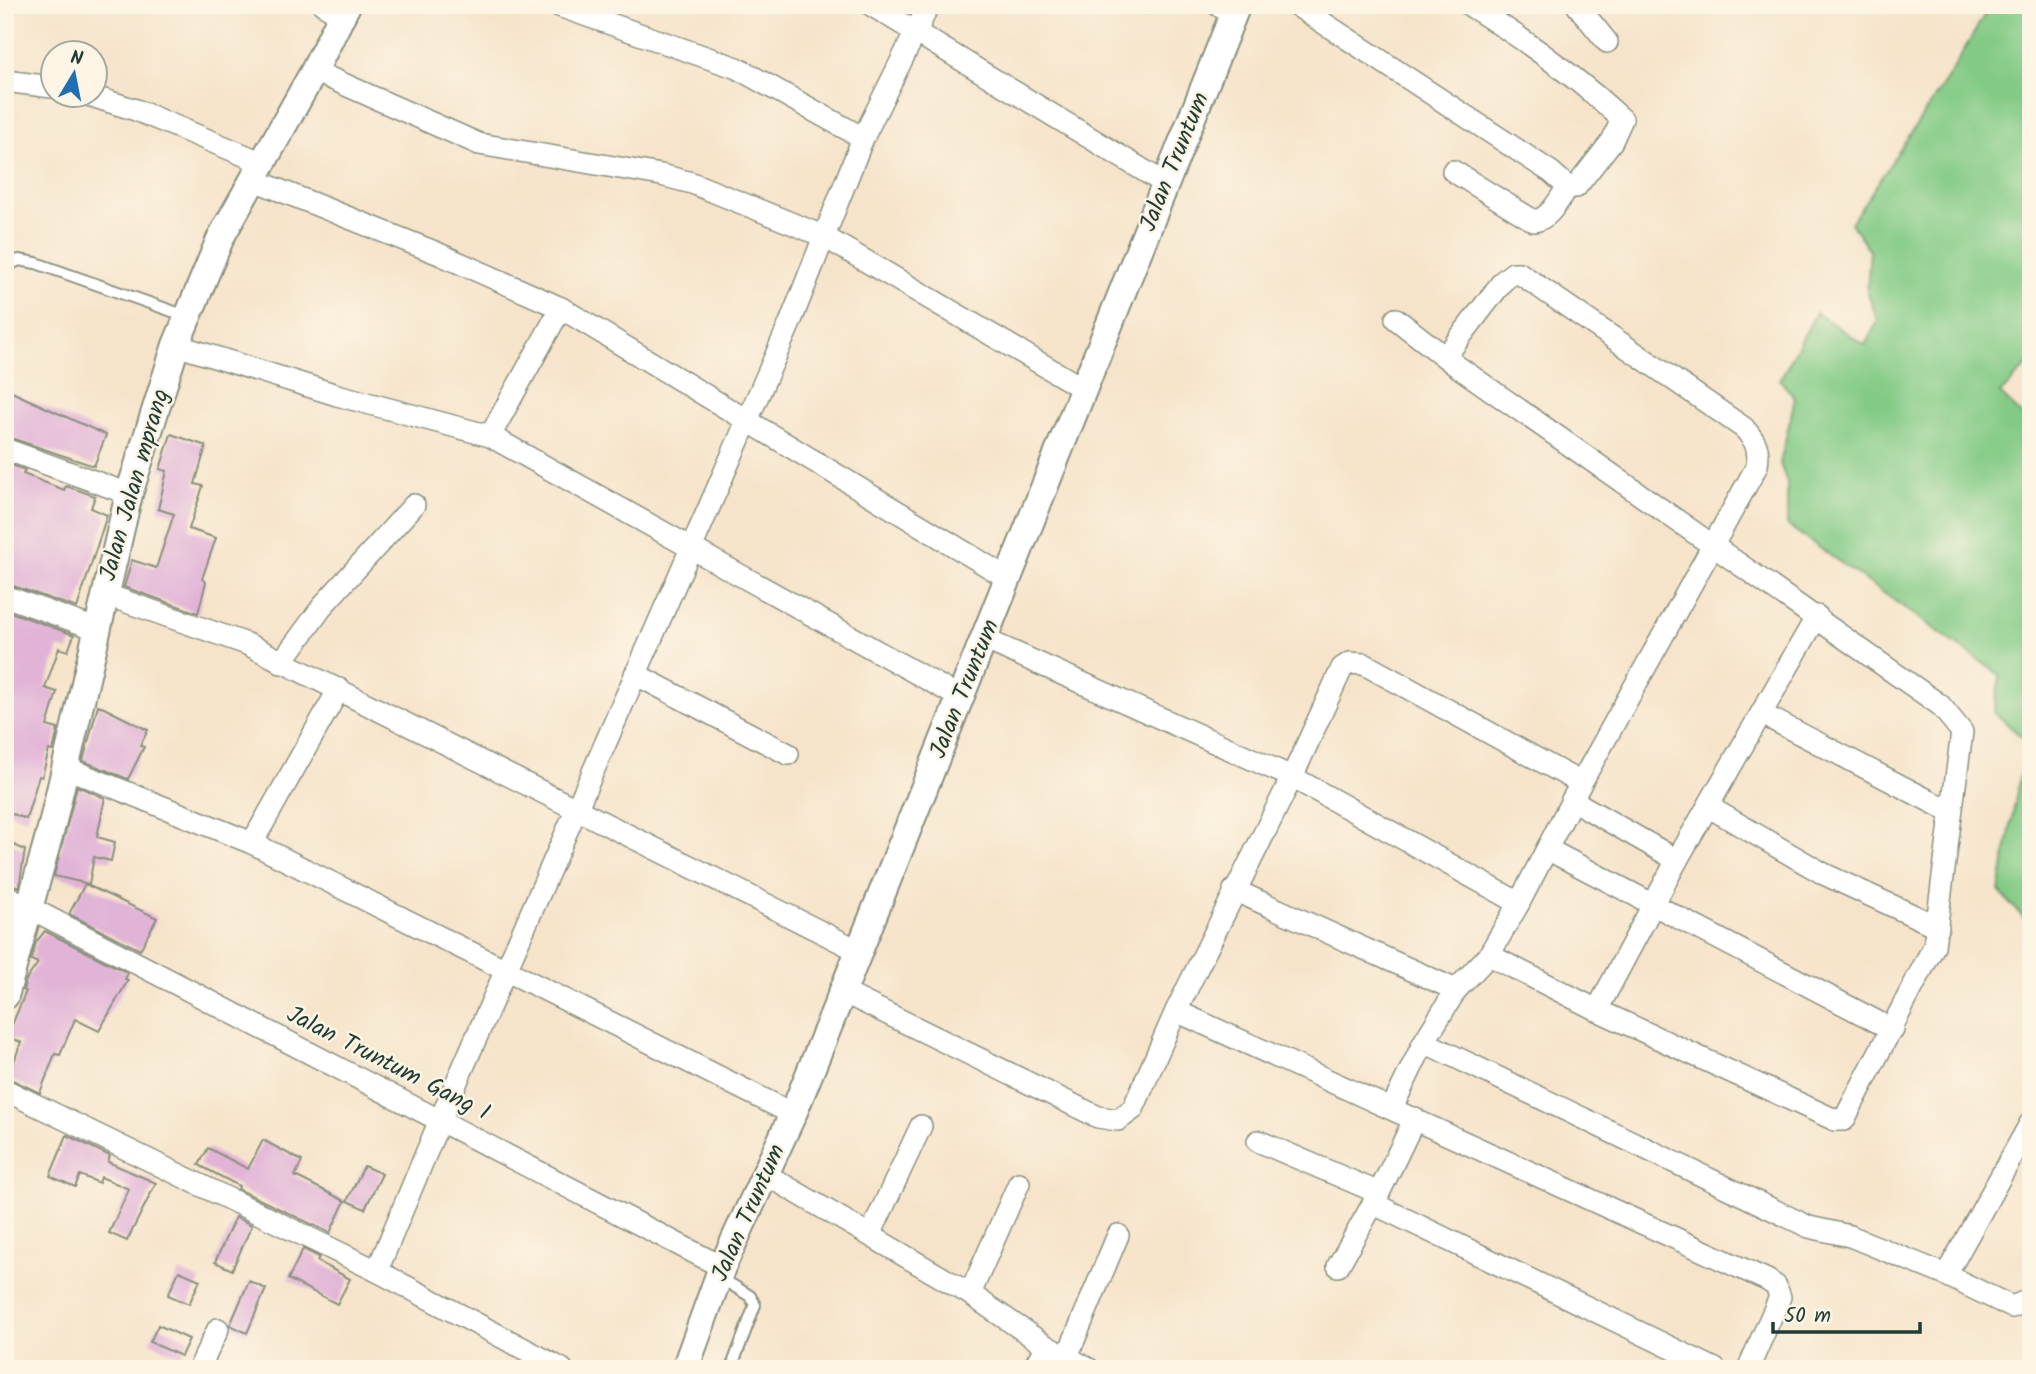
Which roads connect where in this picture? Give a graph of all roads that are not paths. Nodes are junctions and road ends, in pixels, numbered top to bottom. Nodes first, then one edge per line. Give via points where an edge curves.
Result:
1 (556, 5) edge
2 (871, 5) edge
3 (929, 5) edge
4 (1296, 5) edge
5 (1469, 5) edge
6 (1577, 5) edge
7 (338, 8) edge
8 (1230, 8) edge
9 (915, 33) junction
10 (1607, 42) dead end
11 (314, 71) junction
12 (5, 81) edge
13 (38, 85) edge
14 (108, 101) edge
15 (863, 138) junction
16 (258, 171) junction
17 (1453, 171) dead end
18 (1166, 184) junction
19 (1568, 187) junction
20 (823, 236) junction
21 (5, 267) edge
22 (561, 308) junction
23 (186, 316) junction
24 (1396, 319) dead end
25 (176, 345) junction
26 (1445, 357) junction
27 (1084, 389) junction
28 (746, 420) junction
29 (490, 436) junction
30 (5, 449) edge
31 (129, 494) junction
32 (414, 505) dead end
33 (1714, 544) junction
34 (691, 547) junction
35 (1009, 579) junction
36 (104, 594) junction
37 (5, 596) edge
38 (1817, 616) junction
39 (96, 629) junction
40 (984, 639) junction
41 (281, 663) junction
42 (635, 674) junction
43 (339, 690) junction
44 (961, 698) junction
45 (1762, 714) junction
46 (788, 754) dead end
47 (64, 767) junction
48 (1292, 777) junction
49 (1577, 792) junction
50 (1709, 807) junction
51 (1949, 811) junction
52 (576, 812) junction
53 (252, 843) junction
54 (1547, 849) junction
55 (1677, 860) junction
56 (1234, 890) junction
57 (5, 895) edge
58 (1519, 903) junction
59 (1652, 906) junction
60 (30, 907) junction
61 (1938, 927) junction
62 (859, 951) junction
63 (1489, 955) junction
64 (508, 970) junction
65 (844, 987) junction
66 (1456, 990) junction
67 (5, 996) edge
68 (1597, 1010) junction
69 (1176, 1011) junction
70 (1893, 1030) junction
71 (1424, 1042) junction
72 (5, 1090) edge
73 (1392, 1108) junction
74 (793, 1114) junction
75 (1415, 1118) junction
76 (440, 1120) junction
77 (2031, 1122) edge
78 (921, 1126) dead end
79 (1258, 1140) dead end
80 (765, 1174) junction
81 (1019, 1183) dead end
82 (1377, 1198) junction
83 (870, 1235) junction
84 (1118, 1235) dead end
85 (1338, 1266) dead end
86 (377, 1271) junction
87 (721, 1272) junction
88 (1946, 1275) junction
89 (970, 1294) junction
90 (2031, 1298) edge
91 (218, 1329) dead end
92 (1046, 1346) junction
93 (1067, 1357) junction
94 (551, 1366) edge
95 (199, 1369) edge
96 (685, 1369) edge
97 (731, 1369) edge
98 (1033, 1369) edge
99 (1089, 1369) edge
100 (1715, 1369) edge
101 (1748, 1369) edge

1 - 15 street via 737,68
2 - 9 street
3 - 9 street
4 - 19 street
5 - 19 street via 1574,78 1622,119 1612,141 1576,187
6 - 10 street
7 - 11 street, Jalan Jalan mprang
8 - 18 street, Jalan Truntum
9 - 15 street
9 - 18 street
11 - 16 street, Jalan Jalan mprang
11 - 20 street via 479,144 692,183
12 - 13 street
14 - 16 street via 136,110
15 - 20 street
16 - 22 street
16 - 23 street, Jalan Jalan mprang via 221,237
17 - 19 street via 1534,221 1542,220
18 - 27 street, Jalan Truntum
20 - 27 street
20 - 28 street
21 - 23 lane via 19,260 36,263
22 - 28 street
22 - 29 street
23 - 25 street, Jalan Jalan mprang
24 - 26 street
25 - 29 street
25 - 31 street, Jalan Jalan mprang
26 - 33 street
26 - 33 street via 1509,275 1527,276 1744,428 1759,446 1757,466
27 - 35 street, Jalan Truntum
28 - 34 street
28 - 35 street
29 - 34 street
30 - 31 street
31 - 36 street, Jalan Jalan mprang
32 - 41 street via 325,603
33 - 38 street
33 - 49 street
34 - 42 street
34 - 44 street
35 - 40 street, Jalan Truntum
36 - 39 street, Jalan Jalan mprang
36 - 41 street via 247,644
37 - 39 street
38 - 45 street
38 - 51 street via 1951,715 1962,732 1962,744
39 - 47 street, Jalan Jalan mprang
40 - 44 street, Jalan Truntum
40 - 48 street
41 - 43 street
42 - 46 street
42 - 52 street
43 - 52 street
43 - 53 street
44 - 62 street, Jalan Truntum
45 - 50 street
45 - 51 street
47 - 53 street
47 - 60 street, Jalan Jalan mprang
48 - 49 street via 1336,674 1356,663
48 - 56 street
48 - 58 street
49 - 54 street
49 - 55 street
50 - 55 street
50 - 61 street via 1824,874
51 - 61 street
52 - 62 street
52 - 64 street
53 - 64 street
54 - 58 street
54 - 59 street
55 - 59 street
56 - 66 street
56 - 69 street
57 - 60 street, Jalan Truntum Gang I
58 - 63 street
59 - 68 street
59 - 70 street
60 - 67 street, Jalan Jalan mprang
60 - 76 street, Jalan Truntum Gang I
61 - 70 street via 1934,946
62 - 65 street, Jalan Truntum
63 - 66 street
63 - 68 street
64 - 74 street
64 - 76 street
65 - 69 street via 1081,1102 1105,1108 1133,1109
65 - 74 street, Jalan Truntum
66 - 71 street
68 - 70 street via 1840,1122 1848,1116
69 - 73 street
71 - 73 street
71 - 88 street via 1809,1227 1850,1236
72 - 86 street
73 - 75 street
74 - 80 street, Jalan Truntum
75 - 82 street
75 - 101 street via 1776,1286 1780,1297
76 - 86 street
76 - 87 street, Jalan Truntum Gang I
77 - 88 street
78 - 83 street
79 - 82 street
80 - 83 street
80 - 87 street, Jalan Truntum
81 - 89 street
82 - 85 street
82 - 100 street
83 - 89 street
84 - 93 street
86 - 94 street
87 - 96 street, Jalan Truntum
87 - 97 lane via 755,1305
88 - 90 street via 2012,1307
89 - 92 street
91 - 95 street
92 - 93 street
92 - 98 street
93 - 99 street

